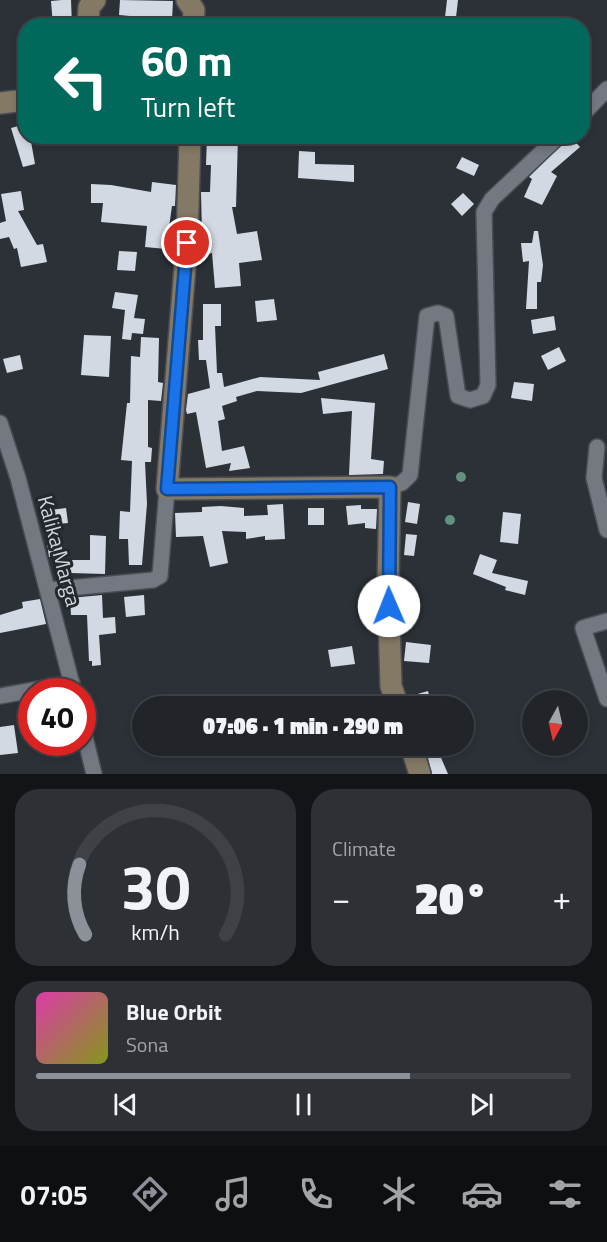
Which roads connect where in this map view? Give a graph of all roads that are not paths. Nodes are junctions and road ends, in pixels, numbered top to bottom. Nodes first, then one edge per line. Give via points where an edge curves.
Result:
1 (188, 0) edge
2 (194, 18) edge
3 (607, 89) edge
4 (18, 101) edge
5 (0, 103) edge
6 (590, 107) edge
7 (190, 144) edge
8 (550, 144) edge
9 (0, 423) edge
10 (597, 447) dead end
11 (390, 487) junction
12 (167, 489) junction
13 (607, 531) edge
14 (48, 590) junction
15 (607, 621) edge
16 (72, 678) edge
17 (18, 694) edge
18 (0, 696) edge
19 (394, 696) edge
20 (607, 699) edge
21 (90, 756) edge
22 (414, 756) edge
23 (94, 774) edge
24 (420, 774) edge

1 - 2 street
3 - 6 street
4 - 5 street
7 - 12 street via 187,243
8 - 11 street via 492,199 484,212 488,385 483,396 470,400 458,396 446,316 427,316 410,475
9 - 14 street, Kalika Marga
10 - 13 street via 594,478
11 - 12 street
11 - 19 street via 388,586
12 - 14 street via 160,576 153,580
14 - 16 street, Kalika Marga
15 - 20 street via 583,628
17 - 18 street
21 - 23 street
22 - 24 street

